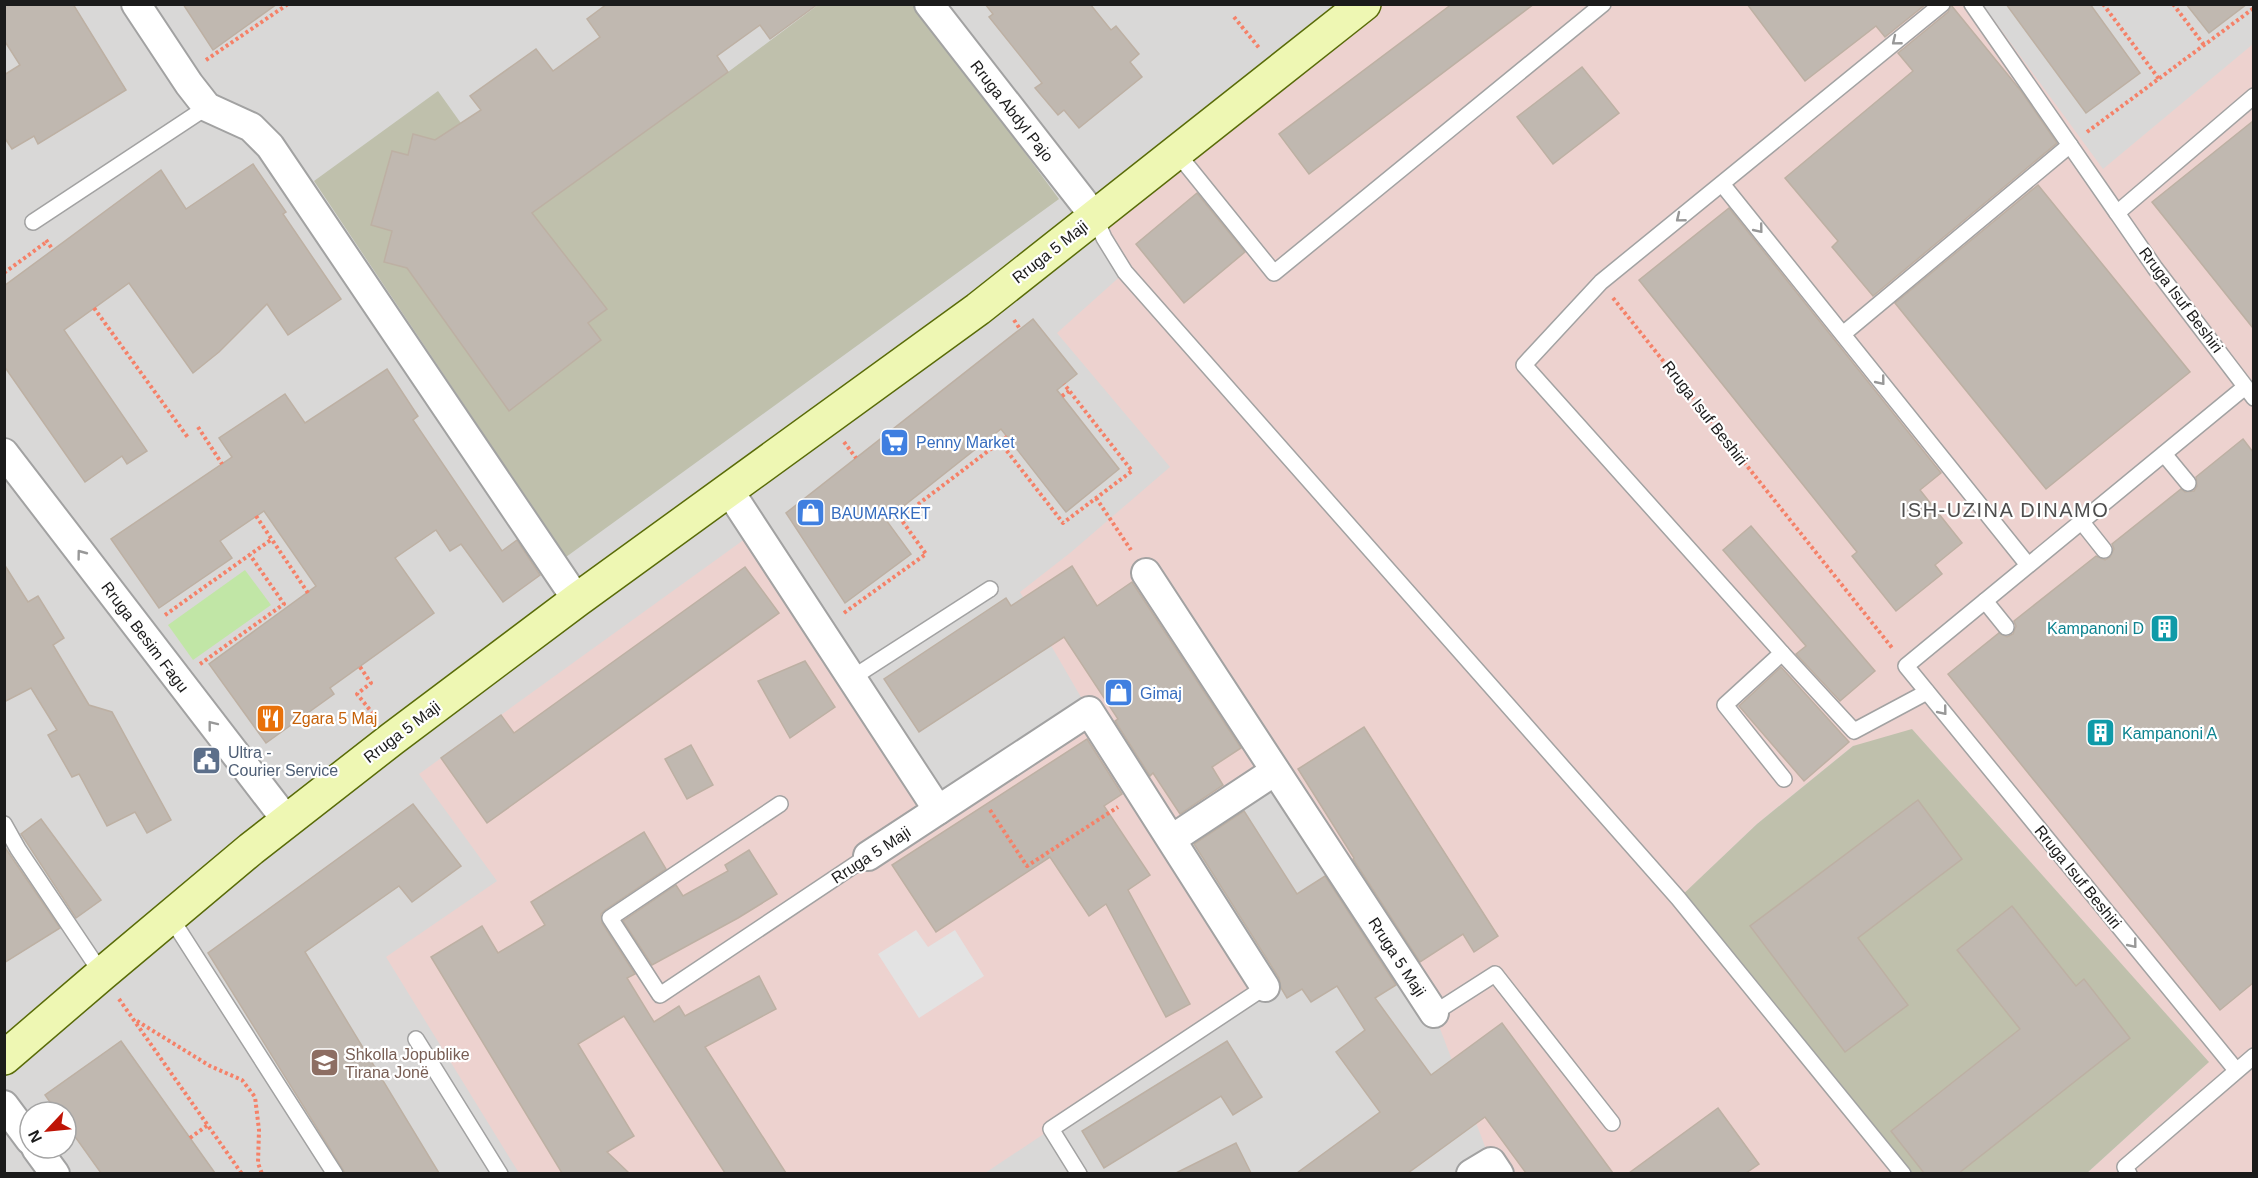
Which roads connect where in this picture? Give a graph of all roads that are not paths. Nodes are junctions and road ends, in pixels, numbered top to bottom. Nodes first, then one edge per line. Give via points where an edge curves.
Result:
1 (136, 4) edge
2 (929, 4) edge
3 (1364, 4) edge
4 (1603, 4) edge
5 (1942, 4) edge
6 (1972, 4) edge
7 (2253, 96) edge
8 (207, 107) junction
9 (2070, 145) junction
10 (1177, 153) junction
11 (1722, 184) junction
12 (2117, 213) junction
13 (1095, 216) junction
14 (33, 222) dead end
15 (1843, 334) junction
16 (2249, 392) edge
17 (4, 453) edge
18 (2164, 454) junction
19 (2188, 483) dead end
20 (728, 489) junction
21 (2081, 521) junction
22 (2104, 550) dead end
23 (2028, 565) junction
24 (1146, 573) road end
25 (990, 589) dead end
26 (577, 600) junction
27 (1985, 601) junction
28 (2006, 627) dead end
29 (1782, 653) junction
30 (852, 678) junction
31 (1927, 692) junction
32 (1275, 771) junction
33 (1784, 779) dead end
34 (780, 804) dead end
35 (938, 810) junction
36 (286, 821) junction
37 (4, 824) edge
38 (1172, 839) junction
39 (868, 856) joint
40 (171, 918) junction
41 (102, 974) junction
42 (1265, 987) joint
43 (1434, 1013) joint
44 (416, 1039) dead end
45 (2253, 1056) edge
46 (4, 1058) edge
47 (2236, 1070) junction
48 (4, 1105) edge
49 (1612, 1123) dead end
50 (18, 1124) edge
51 (45, 1160) edge
52 (55, 1173) edge
53 (334, 1173) edge
54 (500, 1173) edge
55 (1079, 1173) edge
56 (1471, 1173) edge
57 (1499, 1173) edge
58 (1903, 1173) edge
59 (2129, 1173) edge

1 - 8 street
2 - 13 street, Rruga Abdyl Pajo
3 - 10 main road, Rruga 5 Maji
4 - 10 lane via 1274,273
5 -> 11 lane
6 - 9 lane, Rruga Isuf Beshiri
7 - 12 lane
8 - 14 lane
8 - 26 street via 251,127 270,146
9 - 12 lane, Rruga Isuf Beshiri
9 - 15 lane
10 - 13 main road, Rruga 5 Maji
11 -> 15 lane
11 -> 29 lane via 1601,282 1524,365
12 - 16 lane, Rruga Isuf Beshiri
13 - 20 main road, Rruga 5 Maji via 978,309
13 - 58 lane via 1125,272 1678,898
15 -> 23 lane
16 - 18 lane, Rruga Isuf Beshiri
36 -> 17 street, Rruga Besim Fagu
18 - 19 lane
18 - 21 lane, Rruga Isuf Beshiri
20 - 26 main road, Rruga 5 Maji
20 - 30 street
21 - 22 lane
21 - 23 lane, Rruga Isuf Beshiri
23 - 27 lane, Rruga Isuf Beshiri
24 - 32 street, Rruga 5 Maji
25 - 30 lane
26 - 36 main road, Rruga 5 Maji
27 - 28 lane
27 - 31 lane, Rruga Isuf Beshiri via 1906,666
29 - 31 lane via 1854,731
29 - 33 lane via 1725,705
30 - 35 street
31 -> 47 lane, Rruga Isuf Beshiri
32 - 38 street
32 - 43 street, Rruga 5 Maji
34 - 39 lane, Rruga 5 Maji via 610,918 660,995
35 - 38 street, Rruga 5 Maji via 1089,711
35 - 39 street, Rruga 5 Maji
36 - 40 main road, Rruga 5 Maji
37 - 41 lane
38 - 42 street, Rruga 5 Maji
40 - 41 main road, Rruga 5 Maji
40 - 53 lane
41 - 46 main road, Rruga 5 Maji
42 - 55 lane, Rruga 5 Maji via 1051,1129
43 - 49 lane, Rruga 5 Maji via 1495,974
44 - 54 lane
45 - 47 lane
47 - 59 lane via 2125,1167
48 - 50 street
51 - 52 street
56 - 57 street via 1491,1162

